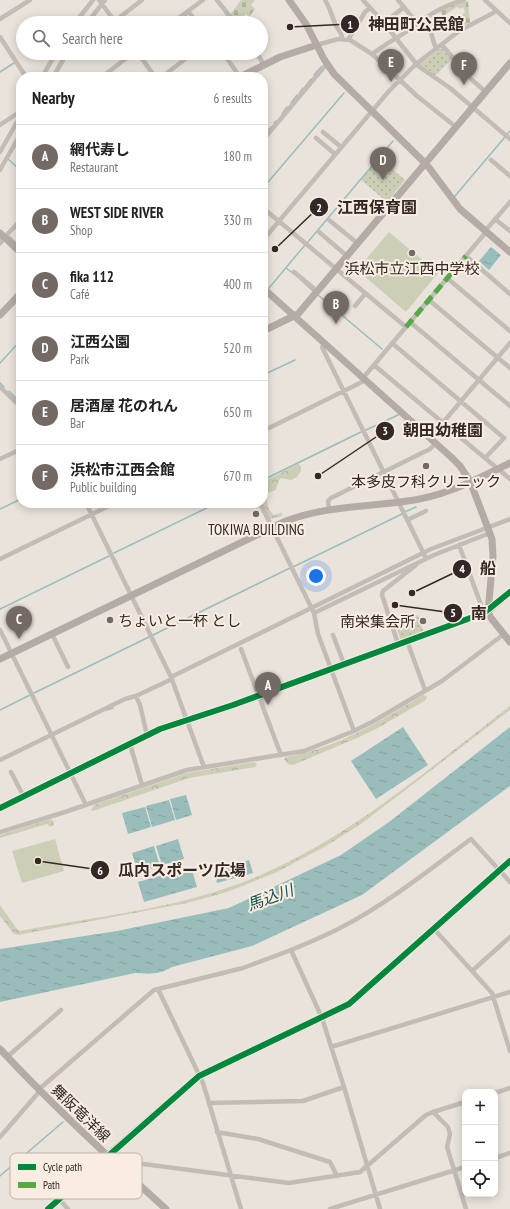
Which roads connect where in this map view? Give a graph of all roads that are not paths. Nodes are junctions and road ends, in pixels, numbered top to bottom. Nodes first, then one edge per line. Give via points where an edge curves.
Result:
1 (30, 0) edge
2 (94, 0) edge
3 (142, 0) edge
4 (202, 0) edge
5 (217, 0) edge
6 (289, 0) edge
7 (325, 0) edge
8 (363, 0) edge
9 (398, 0) edge
10 (464, 0) edge
11 (485, 0) edge
12 (455, 1) edge
13 (102, 2) edge
14 (404, 6) junction
15 (370, 8) junction
16 (496, 10) junction
17 (188, 11) junction
18 (81, 16) edge
19 (92, 16) edge
20 (111, 16) edge
21 (122, 16) edge
22 (181, 16) edge
23 (192, 16) edge
24 (229, 16) edge
25 (0, 19) edge
26 (423, 20) junction
27 (384, 23) junction
28 (417, 23) junction
29 (510, 23) edge
30 (0, 37) edge
31 (342, 38) junction
32 (396, 38) junction
33 (348, 40) junction
34 (317, 45) junction
35 (440, 47) junction
36 (372, 54) junction
37 (52, 60) edge
38 (63, 60) edge
39 (125, 60) edge
40 (143, 60) edge
41 (183, 60) edge
42 (228, 60) edge
43 (261, 60) edge
44 (510, 63) edge
45 (416, 64) junction
46 (264, 65) junction
47 (328, 65) junction
48 (23, 72) edge
49 (45, 72) edge
50 (56, 72) edge
51 (109, 72) edge
52 (151, 72) edge
53 (168, 72) edge
54 (236, 72) edge
55 (250, 72) edge
56 (400, 79) junction
57 (486, 92) junction
58 (472, 107) junction
59 (372, 111) junction
60 (16, 114) edge
61 (0, 124) edge
62 (16, 124) edge
63 (456, 127) junction
64 (323, 132) dead end
65 (268, 134) edge
66 (316, 138) dead end
67 (510, 139) edge
68 (16, 142) edge
69 (341, 147) junction
70 (0, 152) edge
71 (335, 154) junction
72 (491, 160) dead end
73 (425, 163) junction
74 (0, 170) edge
75 (510, 176) edge
76 (510, 202) edge
77 (268, 212) edge
78 (496, 219) junction
79 (329, 220) dead end
80 (278, 221) junction
81 (16, 224) edge
82 (510, 231) edge
83 (319, 232) dead end
84 (486, 232) junction
85 (268, 234) edge
86 (1, 238) edge
87 (357, 243) junction
88 (16, 249) edge
89 (510, 252) edge
90 (347, 256) junction
91 (466, 256) junction
92 (335, 269) junction
93 (294, 272) dead end
94 (448, 278) junction
95 (317, 291) junction
96 (268, 293) edge
97 (365, 294) junction
98 (510, 294) edge
99 (16, 298) edge
100 (430, 300) junction
101 (355, 306) dead end
102 (0, 315) edge
103 (294, 316) junction
104 (411, 322) junction
105 (406, 327) junction
106 (268, 329) edge
107 (510, 331) edge
108 (392, 343) junction
109 (510, 343) edge
110 (325, 344) junction
111 (498, 358) junction
112 (374, 365) junction
113 (510, 368) edge
114 (364, 378) junction
115 (479, 380) junction
116 (0, 387) edge
117 (344, 391) junction
118 (461, 401) junction
119 (16, 402) edge
120 (510, 406) edge
121 (443, 423) junction
122 (268, 428) edge
123 (430, 438) junction
124 (436, 443) junction
125 (16, 451) edge
126 (485, 458) junction
127 (0, 459) edge
128 (510, 463) edge
129 (498, 468) junction
130 (384, 472) junction
131 (510, 479) edge
132 (470, 482) junction
133 (398, 502) junction
134 (89, 508) edge
135 (105, 508) edge
136 (262, 508) edge
137 (329, 509) junction
138 (426, 510) dead end
139 (92, 514) junction
140 (510, 519) edge
141 (407, 520) junction
142 (272, 527) junction
143 (489, 531) junction
144 (459, 545) junction
145 (423, 553) junction
146 (426, 558) junction
147 (0, 559) edge
148 (415, 564) junction
149 (510, 592) edge
150 (131, 596) junction
151 (312, 608) junction
152 (486, 612) junction
153 (314, 613) junction
154 (0, 630) edge
155 (52, 634) junction
156 (504, 634) junction
157 (333, 635) dead end
158 (407, 641) junction
159 (510, 642) edge
160 (398, 644) junction
161 (241, 649) dead end
162 (12, 654) junction
163 (0, 659) edge
164 (344, 664) junction
165 (68, 667) dead end
166 (331, 669) junction
167 (171, 678) junction
168 (425, 690) junction
169 (136, 696) junction
170 (259, 696) junction
171 (187, 720) junction
172 (354, 731) junction
173 (52, 734) junction
174 (147, 735) junction
175 (130, 744) junction
176 (281, 755) junction
177 (0, 760) edge
178 (204, 767) junction
179 (12, 772) dead end
180 (71, 774) junction
181 (142, 785) junction
182 (24, 797) junction
183 (86, 805) junction
184 (0, 808) edge
185 (0, 832) edge
186 (510, 861) edge
187 (499, 871) junction
188 (510, 882) edge
189 (434, 929) junction
190 (510, 937) edge
191 (291, 950) junction
192 (472, 971) junction
193 (158, 989) junction
194 (510, 992) edge
195 (493, 997) junction
196 (61, 1010) dead end
197 (322, 1018) junction
198 (508, 1038) edge
199 (331, 1047) junction
200 (0, 1049) edge
201 (510, 1051) edge
202 (8, 1057) junction
203 (199, 1076) junction
204 (344, 1087) junction
205 (510, 1088) edge
206 (38, 1091) junction
207 (498, 1092) edge
208 (209, 1103) junction
209 (462, 1103) edge
210 (433, 1112) junction
211 (217, 1132) junction
212 (0, 1137) edge
213 (104, 1153) edge
214 (114, 1153) edge
215 (510, 1153) edge
216 (498, 1157) edge
217 (142, 1163) edge
218 (367, 1166) junction
219 (462, 1168) edge
220 (454, 1170) junction
221 (230, 1175) junction
222 (337, 1176) junction
223 (142, 1188) edge
224 (376, 1195) junction
225 (59, 1199) joint
226 (48, 1209) edge
227 (68, 1209) edge
228 (166, 1209) edge
229 (241, 1209) edge
230 (330, 1209) edge
231 (380, 1209) edge
232 (466, 1209) edge

1 - 25 street
2 - 18 street
3 - 21 street
4 - 17 street
5 - 24 street
6 - 34 street
7 - 31 street
8 - 15 street
9 - 14 street
10 - 12 street
11 - 16 street
12 - 26 street
13 - 19 street
13 - 20 street
14 - 27 street
14 - 28 street
15 - 27 street
15 - 33 street
16 - 29 street
16 - 35 street via 459,31
17 - 22 street
17 - 23 street
26 - 28 street
26 - 35 street via 435,46
27 - 32 street
28 - 32 street
30 - 48 street
31 - 33 street
31 - 34 street
32 - 36 street
32 - 45 street
33 - 36 street
34 - 46 street
34 - 47 street
35 - 45 street
35 - 57 street
36 - 56 street
37 - 49 street
38 - 50 street
39 - 51 street
40 - 52 street
41 - 53 street
42 - 54 street
43 - 46 street
44 - 57 street
45 - 56 street
45 - 58 street
46 - 55 street
47 - 59 street
47 - 65 street
56 - 59 street
56 - 63 street
57 - 58 street
58 - 63 street
58 - 67 street
59 - 69 street
59 - 73 street
60 - 61 street
62 - 70 street
63 - 73 street
64 - 69 street
66 - 71 street
68 - 74 street
69 - 71 street
71 - 80 street
72 - 75 street
73 - 84 street via 460,209
73 - 87 street
76 - 78 street
77 - 80 street
78 - 82 street
78 - 84 street
79 - 87 street
80 - 85 street
80 - 92 street
81 - 86 street
83 - 90 street
84 - 89 street
84 - 91 street
86 - 88 street
87 - 90 street
90 - 92 street
91 - 94 street
91 - 98 street
92 - 95 street
92 - 97 street
93 - 95 street
94 - 100 street
94 - 107 street
95 - 103 street
96 - 103 street
97 - 101 street
97 - 105 street
99 - 102 street
100 - 104 street
100 - 111 street
103 - 106 street
103 - 110 street
104 - 105 street
104 - 115 street
105 - 108 street
108 - 112 street
108 - 118 street
109 - 111 street
110 - 114 street
110 - 117 street via 322,347
111 - 113 street
111 - 115 street
112 - 114 street
112 - 121 street
114 - 117 street via 362,382
114 - 123 street
115 - 118 street
115 - 120 street
116 - 119 street
117 - 122 street
117 - 130 street
118 - 121 street
118 - 126 street via 504,438
121 - 123 street
121 - 126 street
123 - 124 street
124 - 130 street via 430,450
124 - 132 street via 460,466
125 - 127 street
126 - 129 street
128 - 129 street
129 - 131 street
129 - 132 street
130 - 133 street
130 - 137 street via 331,498 328,501
132 - 133 street via 435,495
132 - 143 street
133 - 137 street
133 - 141 street
134 - 139 street
135 - 139 street
136 - 142 street
137 - 142 street via 300,516
138 - 141 street
139 - 147 street
139 - 150 street
140 - 143 street
141 - 145 street
142 - 150 street
142 - 151 street
143 - 144 street
143 - 145 street
143 - 152 street via 493,556
144 - 146 street
144 - 152 street
145 - 146 street
145 - 151 street
146 - 148 street
148 - 153 street
148 - 160 street via 416,566 383,591 382,595
149 - 152 street
150 - 155 street
150 - 167 street
151 - 153 street
151 - 167 street
152 - 156 street
152 - 158 street
153 - 166 street via 318,634
154 - 162 street
155 - 162 street
155 - 165 street
156 - 159 street
156 - 168 street via 442,681
157 - 164 street
158 - 160 street
158 - 168 street
160 - 164 street
161 - 170 street
162 - 163 street
162 - 173 street
164 - 166 street
166 - 170 street
166 - 172 street
167 - 169 street
167 - 171 street
168 - 172 street
169 - 173 street via 124,699
169 - 174 street
170 - 171 street
170 - 176 street
171 - 174 street
171 - 178 street
172 - 176 street via 304,751
173 - 177 street
173 - 180 street
174 - 175 street
175 - 180 street
175 - 181 street
176 - 178 street
178 - 181 street
179 - 182 street
180 - 182 street
180 - 183 street
181 - 183 street
182 - 184 street
183 - 185 street
186 - 187 street
187 - 188 street
187 - 189 street
187 - 191 street via 471,839 373,909 342,927
189 - 192 street
189 - 197 street via 349,1004
190 - 192 street
191 - 193 street via 243,968
191 - 197 street
192 - 195 street
193 - 203 street
193 - 206 street
194 - 195 street
195 - 198 street
195 - 199 street
196 - 202 street
197 - 199 street
197 - 203 street
198 - 201 street
199 - 204 street
200 - 202 street, 舞阪竜洋線
202 - 206 street, 舞阪竜洋線
203 - 208 street
203 - 214 street
204 - 208 street via 303,1101
204 - 218 street
205 - 207 street
206 - 212 street
206 - 213 street, 舞阪竜洋線
208 - 211 street
209 - 210 street
210 - 218 street via 426,1115
210 - 220 street via 448,1127 450,1134 447,1147
211 - 221 street
211 - 222 street via 258,1139 330,1162
215 - 216 street
217 - 221 street
218 - 222 street via 360,1172
218 - 224 street
219 - 220 street
220 - 224 street
220 - 232 street
221 - 222 street via 289,1183
221 - 229 street
223 - 228 street, 舞阪竜洋線
224 - 230 street
224 - 231 street
225 - 226 street
225 - 227 street

